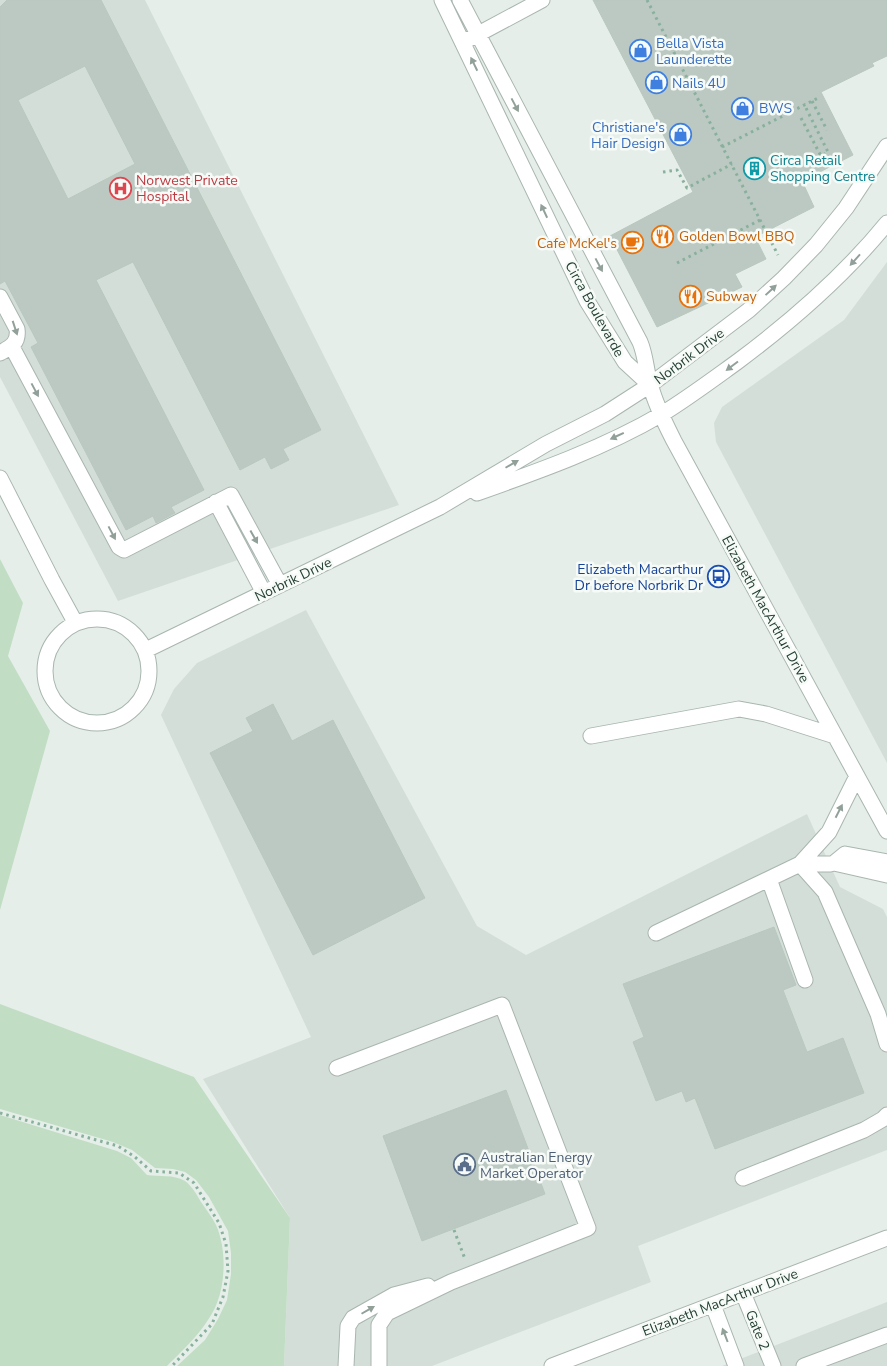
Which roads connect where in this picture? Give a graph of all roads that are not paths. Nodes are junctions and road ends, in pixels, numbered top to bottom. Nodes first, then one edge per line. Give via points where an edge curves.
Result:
1 (442, 0) edge
2 (460, 0) edge
3 (542, 0) edge
4 (478, 34) junction
5 (463, 42) junction
6 (887, 146) edge
7 (887, 223) edge
8 (0, 297) edge
9 (6, 350) edge
10 (650, 386) junction
11 (661, 414) junction
12 (0, 478) edge
13 (216, 502) junction
14 (440, 506) junction
15 (280, 585) junction
16 (264, 593) junction
17 (75, 622) junction
18 (146, 650) junction
19 (591, 736) dead end
20 (835, 736) junction
21 (857, 776) junction
22 (887, 831) edge
23 (829, 832) junction
24 (840, 858) junction
25 (887, 862) edge
26 (800, 864) junction
27 (887, 875) edge
28 (769, 879) junction
29 (656, 933) dead end
30 (805, 980) dead end
31 (887, 1044) edge
32 (337, 1068) dead end
33 (887, 1115) edge
34 (743, 1178) dead end
35 (887, 1238) edge
36 (451, 1282) junction
37 (743, 1293) junction
38 (713, 1305) junction
39 (887, 1335) edge
40 (346, 1366) edge
41 (379, 1366) edge
42 (552, 1366) edge
43 (736, 1366) edge
44 (773, 1366) edge
45 (804, 1366) edge

1 - 5 street, Circa Boulevarde
2 - 4 street, Circa Boulevarde
3 - 4 street
4 - 5 street
4 -> 10 street, Circa Boulevarde via 640,342
10 -> 5 street, Circa Boulevarde via 625,362 588,302
10 -> 6 street, Norbrik Drive via 742,316 784,278 846,208
7 -> 11 street, Norbrik Drive via 853,263 787,324 703,388
8 -> 9 street via 17,328 17,338
9 -> 13 street via 119,547 124,550
10 - 11 street, Elizabeth MacArthur Drive
14 -> 10 street, Norbrik Drive
11 -> 14 street, Norbrik Drive via 555,465
11 - 20 street, Elizabeth MacArthur Drive
12 - 17 street
13 -> 15 street via 231,495
13 - 16 street
14 - 15 street, Norbrik Drive
15 - 16 street, Norbrik Drive
16 - 18 street, Norbrik Drive
17 - 18 street via 98,619 116,622 132,632
17 - 18 street via 58,636 48,652 45,668 47,686 55,702 68,715 93,724 111,722 128,714 143,697 149,680
19 - 20 street via 739,709
20 - 21 street, Elizabeth MacArthur Drive
21 - 22 street, Elizabeth MacArthur Drive
23 -> 21 street
23 - 24 street via 829,840
23 - 26 street
24 - 25 street
24 - 26 street
24 - 27 street
26 - 28 street
26 - 31 street via 825,892 878,1014
28 - 29 street
28 - 30 street
32 - 36 street via 502,1006 588,1228
33 - 34 street via 864,1130
35 - 37 street, Elizabeth MacArthur Drive
40 -> 36 street via 348,1326 353,1318 394,1295
36 - 41 street via 392,1309 384,1316 379,1325
37 - 38 street, Elizabeth MacArthur Drive
37 - 44 street, Gate 2
38 - 42 street, Elizabeth MacArthur Drive
43 -> 38 street
39 - 45 street

